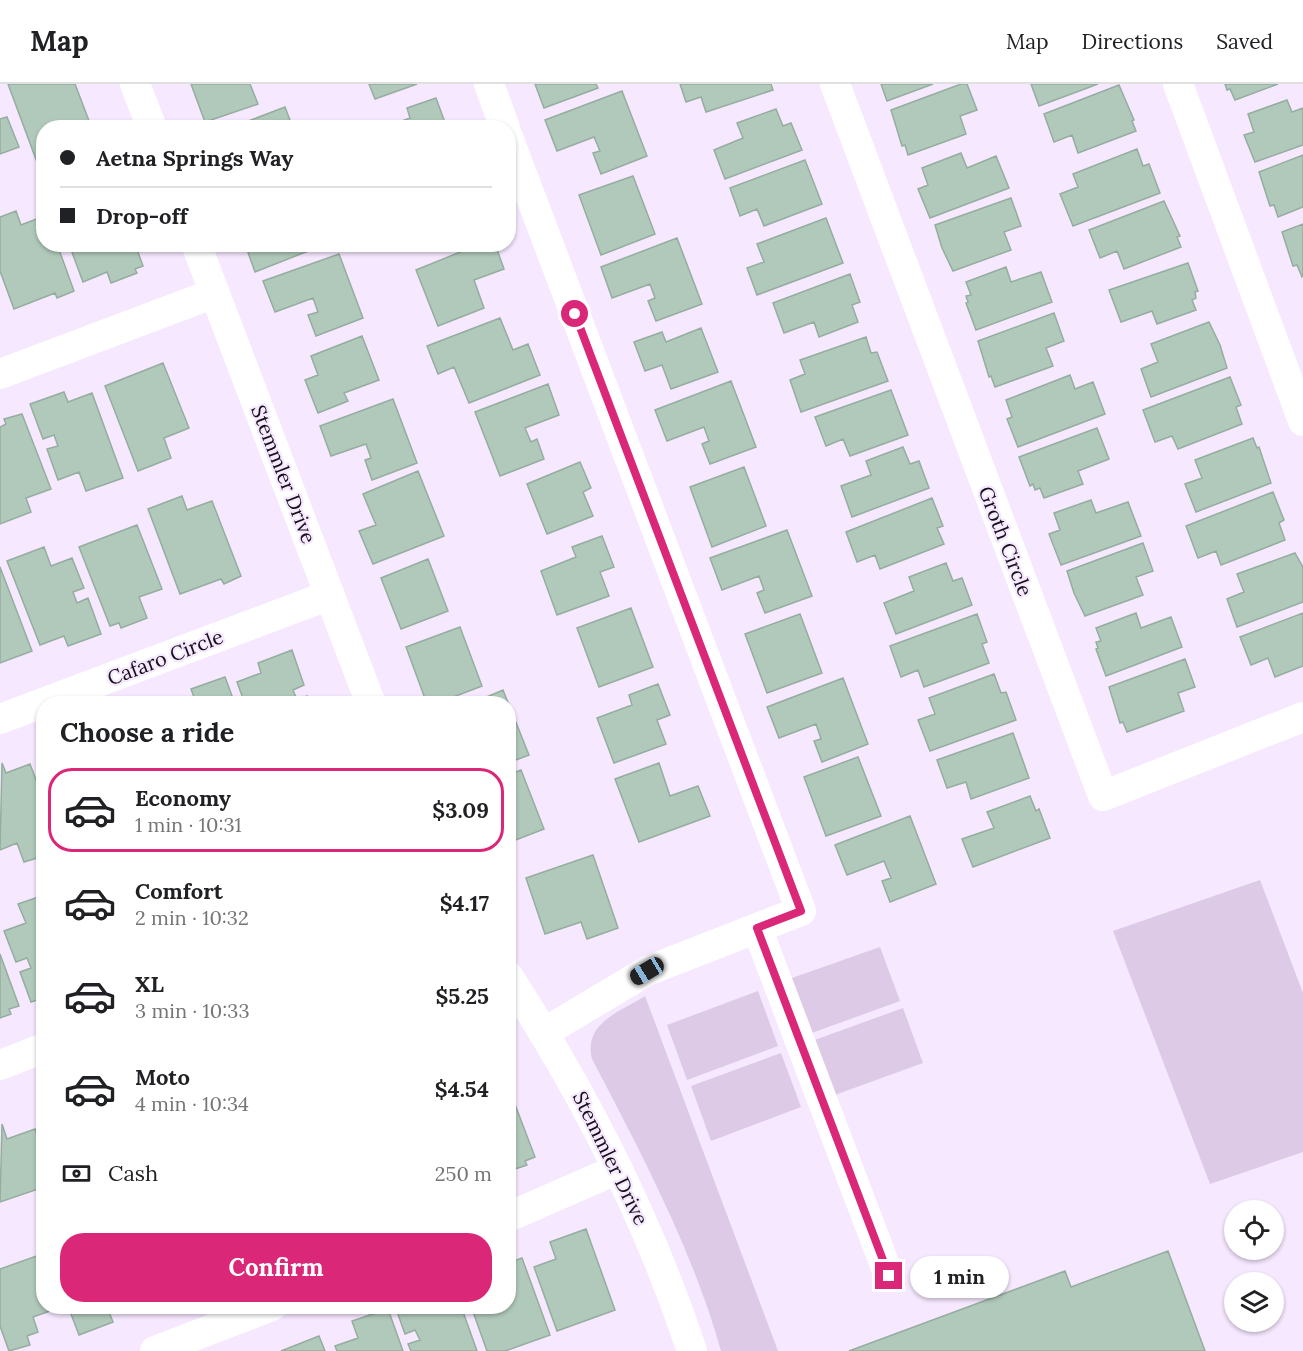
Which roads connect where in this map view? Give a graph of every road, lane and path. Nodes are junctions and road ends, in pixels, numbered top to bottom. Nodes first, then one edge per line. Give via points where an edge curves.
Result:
1 (135, 84) edge
2 (489, 84) edge
3 (834, 84) edge
4 (1178, 84) edge
5 (149, 120) edge
6 (502, 120) edge
7 (516, 158) edge
8 (199, 252) edge
9 (215, 293) junction
10 (0, 374) edge
11 (1303, 421) edge
12 (330, 595) junction
13 (61, 696) edge
14 (368, 696) edge
15 (36, 705) edge
16 (1303, 717) edge
17 (0, 719) edge
18 (757, 928) junction
19 (516, 987) edge
20 (545, 1032) junction
21 (36, 1051) edge
22 (0, 1065) edge
23 (618, 1168) junction
24 (516, 1213) edge
25 (889, 1276) dead end
26 (251, 1314) edge
27 (155, 1351) edge
28 (692, 1351) edge

1 - 5 street
2 - 6 street
3 - 16 street, Groth Circle via 1104,796
4 - 11 street
7 - 18 street via 801,911
8 - 9 street, Stemmler Drive
9 - 10 street
9 - 12 street, Stemmler Drive
12 - 13 street, Cafaro Circle
12 - 14 street, Stemmler Drive
15 - 17 street, Cafaro Circle
18 - 20 street via 647,971
18 - 25 street
19 - 20 street, Stemmler Drive
20 - 23 street, Stemmler Drive
21 - 22 street
23 - 24 street
23 - 28 street, Stemmler Drive via 644,1223
26 - 27 street

